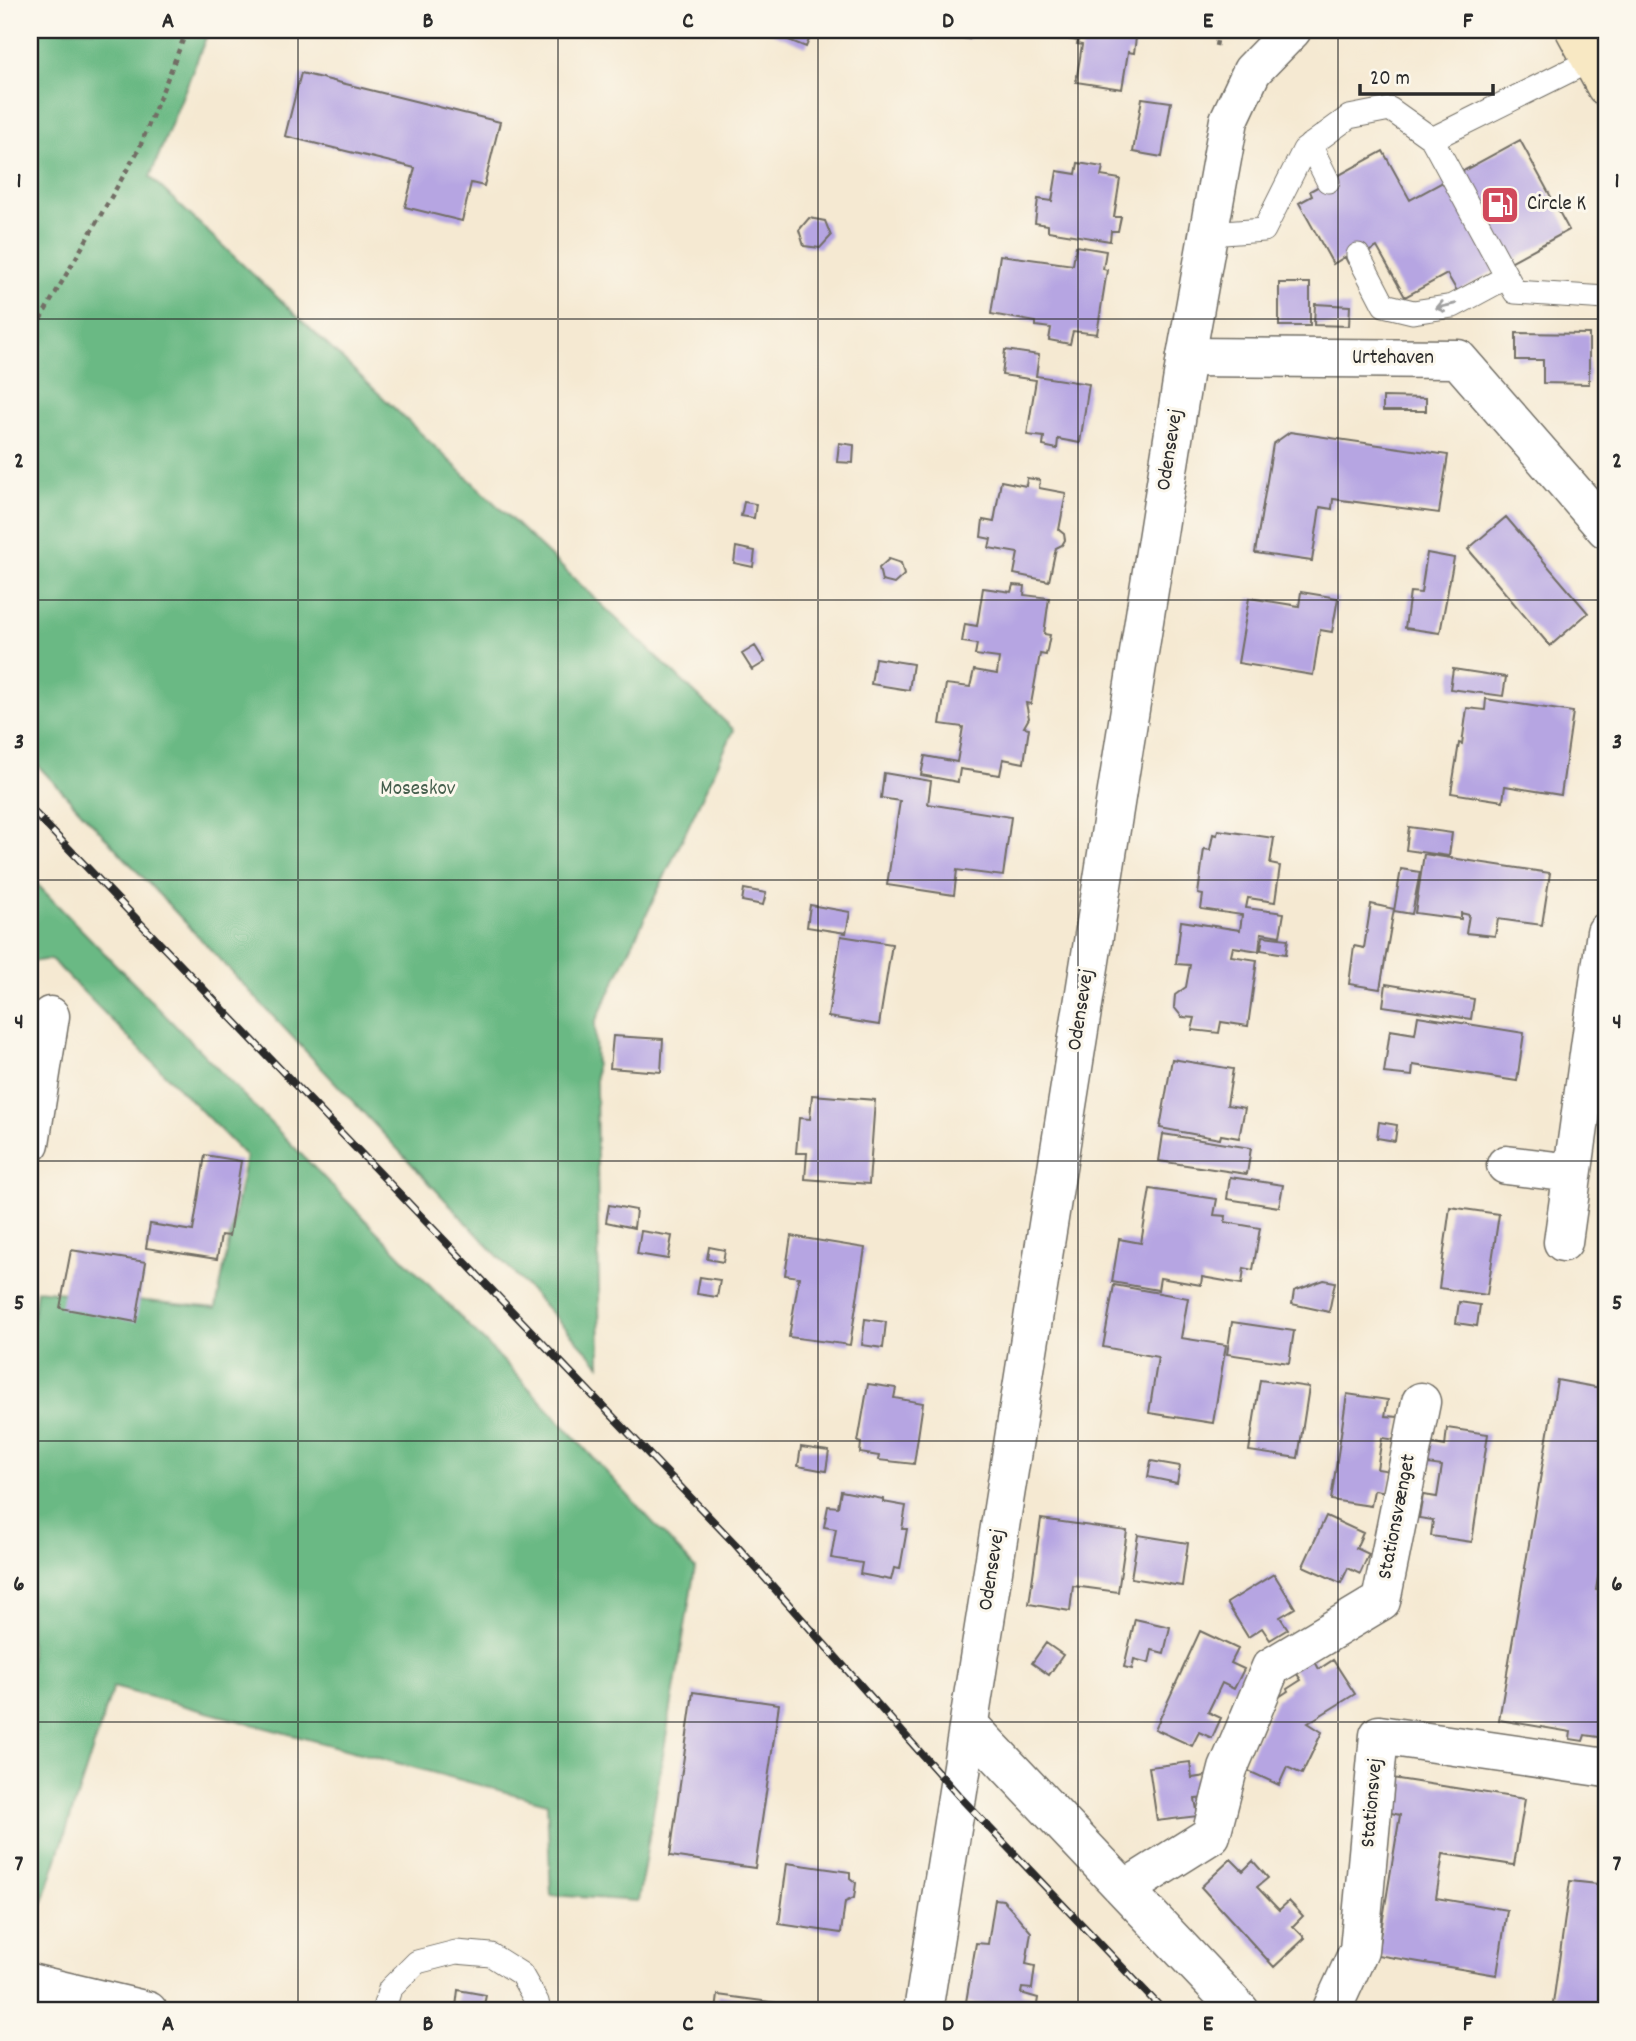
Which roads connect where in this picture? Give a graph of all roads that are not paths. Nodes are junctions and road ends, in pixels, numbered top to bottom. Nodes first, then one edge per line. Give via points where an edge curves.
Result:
1 (1293, 30) edge
2 (1591, 59) edge
3 (1432, 139) junction
4 (1310, 145) junction
5 (1328, 181) dead end
6 (1210, 234) junction
7 (1358, 255) dead end
8 (1507, 277) junction
9 (1606, 298) edge
10 (1186, 357) junction
11 (1606, 529) edge
12 (1606, 932) edge
13 (50, 1016) dead end
14 (30, 1143) edge
15 (1506, 1165) dead end
16 (1573, 1174) junction
17 (1563, 1242) dead end
18 (1421, 1402) dead end
19 (969, 1725) junction
20 (1606, 1768) edge
21 (1125, 1889) junction
22 (50, 1995) edge
23 (148, 2011) edge
24 (383, 2011) edge
25 (539, 2011) edge
26 (923, 2011) edge
27 (1240, 2011) edge
28 (1331, 2011) edge

1 - 6 street, Odensevej via 1252,71 1229,120
2 - 3 lane
3 - 4 lane via 1391,109 1349,117
3 - 8 lane
4 - 5 lane
4 - 6 lane via 1264,230
6 - 10 street, Odensevej
8 -> 7 lane via 1452,306 1413,312 1384,305
8 - 9 lane via 1515,292
10 - 11 street, Urtehaven via 1458,359
10 - 19 street, Odensevej
12 - 16 street
13 - 14 street
15 - 16 street
16 - 17 street
18 - 21 street, Stationsvænget via 1381,1601 1271,1667 1228,1769 1212,1835
19 - 21 street
19 - 26 street, Odensevej
20 - 28 street, Stationsvej via 1379,1735 1359,1950
21 - 27 street
22 - 23 street
24 - 25 lane via 390,1989 417,1962 456,1952 491,1955 521,1974

